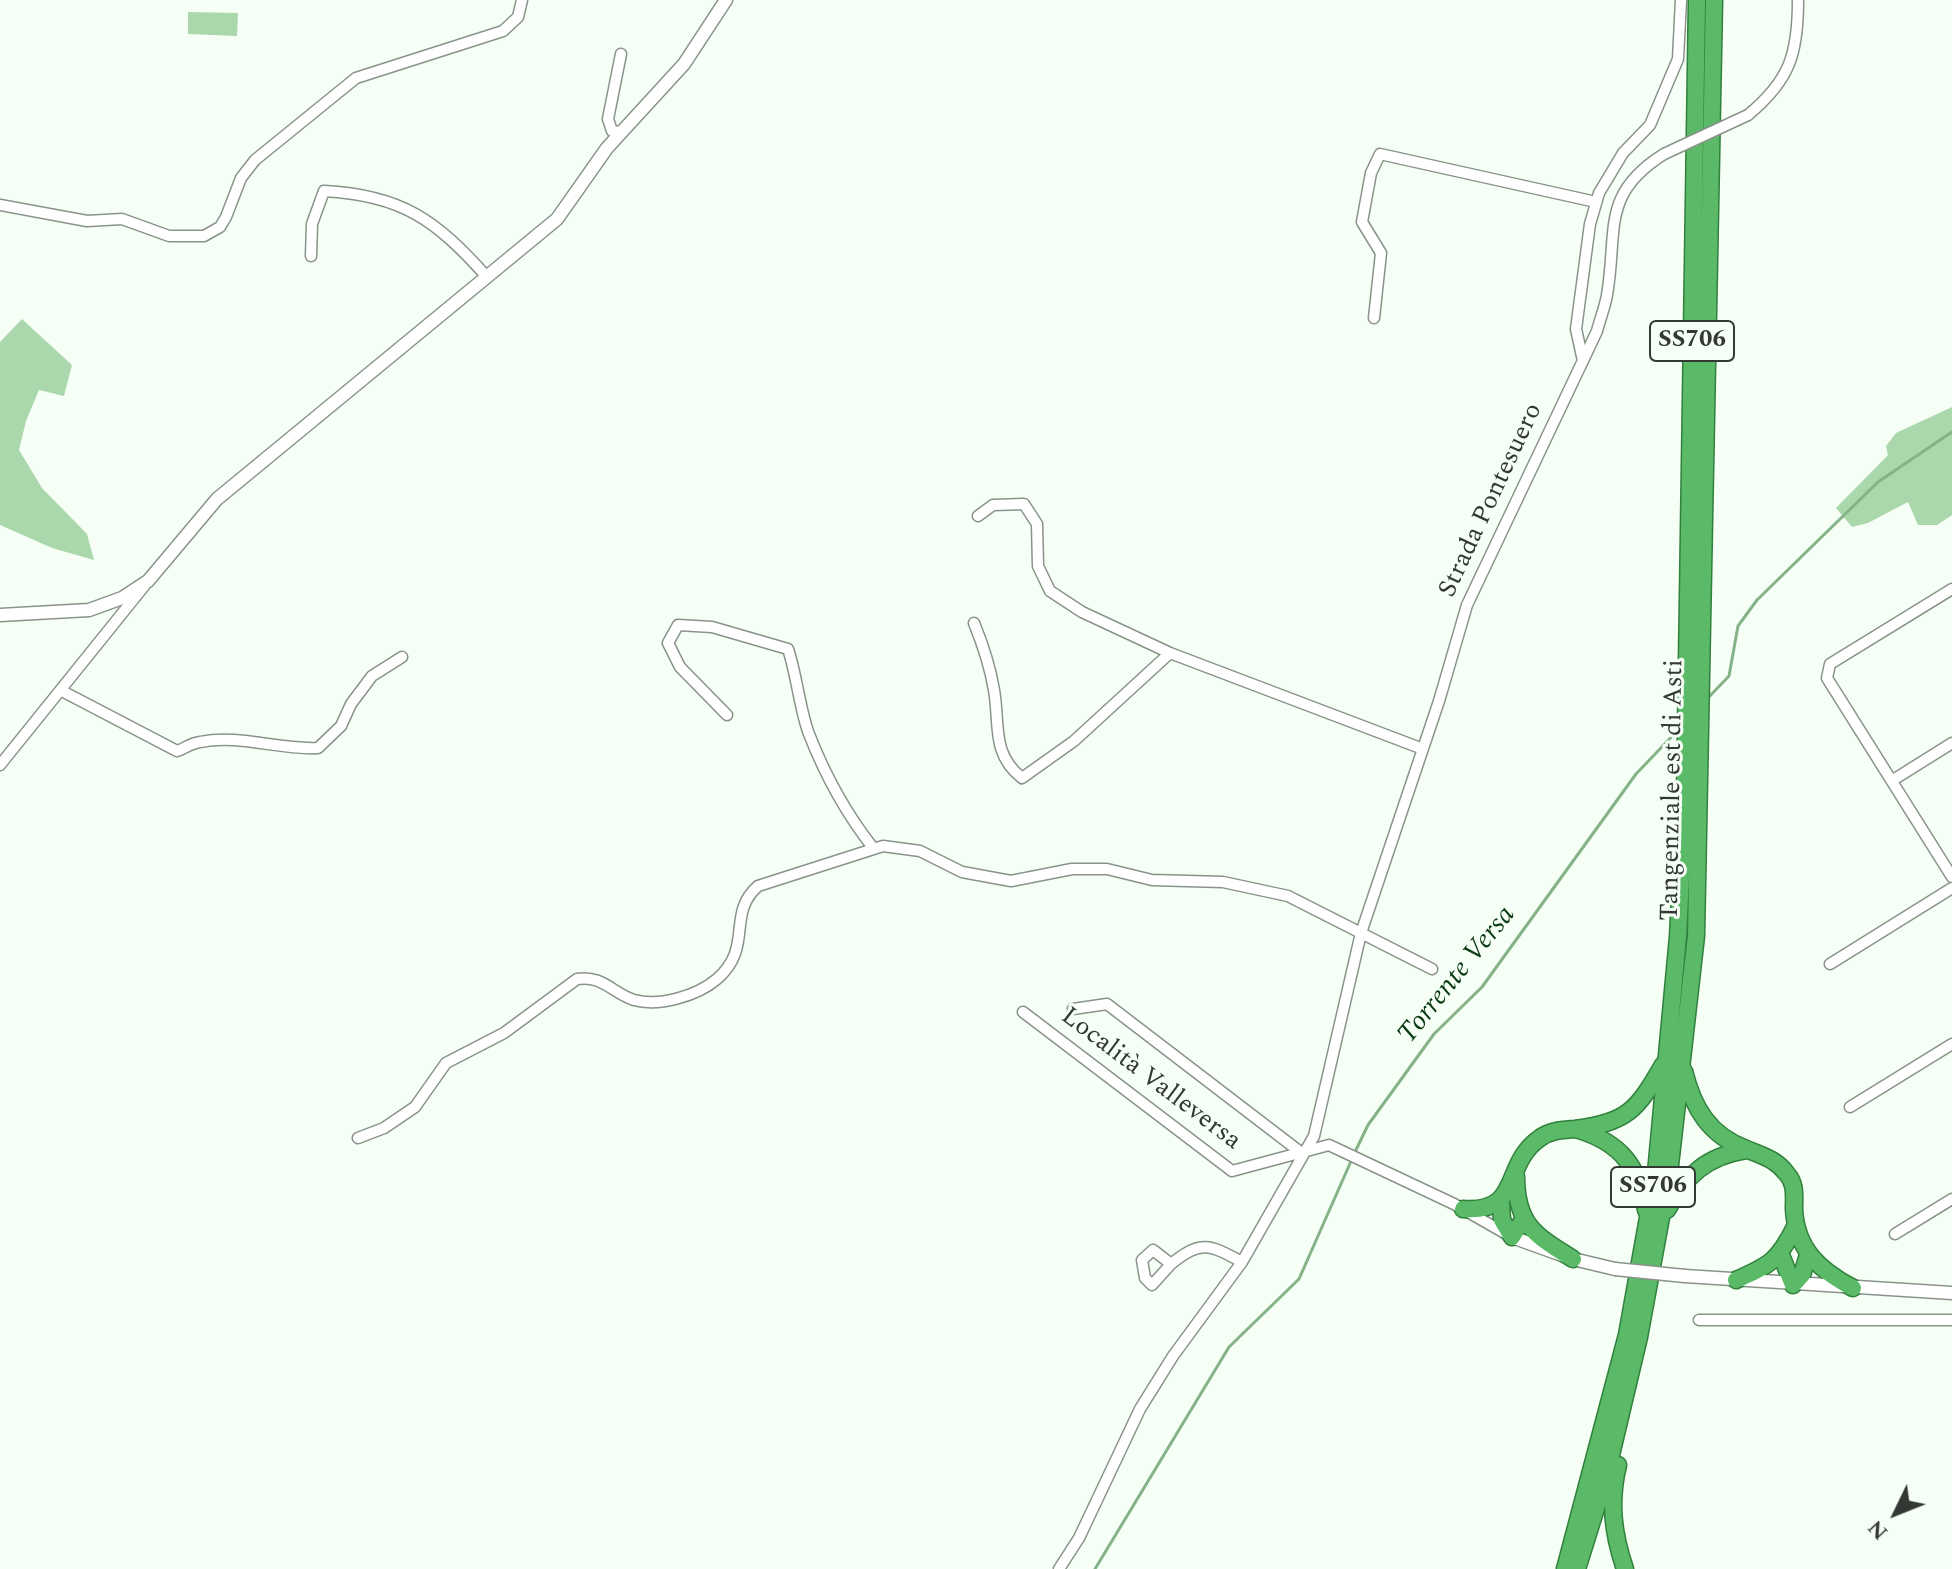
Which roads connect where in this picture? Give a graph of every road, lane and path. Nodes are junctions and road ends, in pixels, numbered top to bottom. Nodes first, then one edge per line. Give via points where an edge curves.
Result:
1 (522, 0) edge
2 (726, 0) edge
3 (1681, 0) edge
4 (1697, 0) edge
5 (1714, 0) edge
6 (1798, 0) edge
7 (621, 54) dead end
8 (622, 132) junction
9 (1596, 202) junction
10 (0, 205) edge
11 (311, 256) dead end
12 (487, 277) junction
13 (1374, 318) dead end
14 (1583, 363) junction
15 (978, 516) dead end
16 (154, 575) junction
17 (1952, 589) edge
18 (0, 615) edge
19 (974, 623) dead end
20 (1170, 653) junction
21 (402, 657) dead end
22 (1694, 676) junction
23 (62, 691) junction
24 (727, 715) dead end
25 (1952, 743) edge
26 (1423, 749) junction
27 (0, 765) edge
28 (1893, 780) junction
29 (874, 849) junction
30 (1952, 877) edge
31 (1952, 888) edge
32 (1361, 933) junction
33 (1830, 964) dead end
34 (1432, 969) dead end
35 (1073, 1009) dead end
36 (1023, 1012) dead end
37 (1952, 1044) edge
38 (1674, 1060) junction
39 (1850, 1107) dead end
40 (1574, 1129) junction
41 (358, 1138) dead end
42 (1304, 1150) junction
43 (1748, 1150) junction
44 (1516, 1170) junction
45 (1952, 1199) edge
46 (1501, 1202) junction
47 (1463, 1209) junction
48 (1523, 1220) junction
49 (1654, 1221) junction
50 (1795, 1227) junction
51 (1895, 1234) dead end
52 (1512, 1237) junction
53 (1781, 1255) junction
54 (1808, 1255) junction
55 (1573, 1259) junction
56 (1242, 1262) junction
57 (1171, 1264) dead end
58 (1736, 1280) junction
59 (1793, 1285) junction
60 (1853, 1288) junction
61 (1952, 1293) edge
62 (1699, 1320) dead end
63 (1952, 1320) edge
64 (1639, 1337) junction
65 (1059, 1569) edge
66 (1565, 1569) edge
67 (1577, 1569) edge
68 (1625, 1569) edge

1 - 10 street via 518,17 503,31 356,78 255,160 241,178 220,227 204,236 169,236 122,219 87,221
2 - 8 street via 684,64
3 - 9 street via 1678,59 1650,125 1623,153
4 - 22 highway, Tangenziale est di Asti / SS706
5 - 22 highway, Tangenziale est di Asti / SS706
6 - 14 street, Strada Pontesuero, bridge via 1796,50 1772,94 1748,115 1664,154 1627,184 1611,225 1607,297
7 - 8 street via 608,119 612,131
8 - 12 street via 557,219
9 - 13 street via 1380,154 1362,222 1381,253
9 - 14 street via 1576,329
11 - 12 street via 312,224 324,191 366,193 423,217 450,235
12 - 16 street via 217,499
14 - 26 street, Strada Pontesuero via 1480,569
15 - 20 street via 993,505 1024,504 1037,524 1038,566 1050,591
16 - 18 street via 132,593 89,610
16 - 23 street
17 - 28 street via 1830,664 1827,678
19 - 20 street via 993,683 998,744 1009,768 1022,778 1074,741
20 - 26 street
21 - 23 street via 372,676 341,726 318,748 287,750 249,740 200,742 177,751
22 - 38 highway, Tangenziale est di Asti / SS706
22 - 38 highway, Tangenziale est di Asti / SS706 via 1696,936
23 - 27 street
24 - 29 street via 680,667 668,643 678,625 712,627 788,649 808,733 851,821
25 - 28 street
26 - 32 street, Strada Pontesuero
28 - 30 street
29 - 32 street via 920,851 962,872 1011,881 1072,869 1107,869 1152,880 1223,882 1288,896
29 - 41 street via 758,886 745,899 741,941 716,980 657,1003 631,999 592,977 577,979 504,1033 446,1063 415,1107
31 - 33 street
32 - 34 street
32 - 42 street, Strada Pontesuero
35 - 42 street, Località Valleversa via 1107,1004
36 - 42 street, Località Valleversa via 1232,1171
37 - 39 street
38 - 40 highway via 1632,1112 1616,1121
38 - 43 highway via 1710,1127
38 - 49 highway, Tangenziale est di Asti / SS706
40 - 44 highway via 1540,1138 1524,1152
40 - 49 highway via 1604,1138 1620,1151
42 - 47 street via 1329,1145
42 - 56 street, Strada Pontesuero
43 - 49 highway via 1702,1164
43 - 50 highway via 1773,1160 1791,1179
44 - 46 highway
44 - 48 highway
45 - 51 street
46 - 47 highway via 1485,1210
46 - 52 highway via 1502,1220
47 - 52 street
48 - 52 highway
48 - 55 highway via 1540,1239
49 - 64 highway, Tangenziale est di Asti / SS706
49 - 66 highway, Tangenziale est di Asti / SS706
50 - 53 highway
50 - 54 highway
52 - 55 street
53 - 58 highway
53 - 59 highway
54 - 59 highway
54 - 60 highway
55 - 58 street, bridge via 1615,1269
56 - 57 street via 1213,1246 1191,1248
56 - 65 street, Strada Pontesuero via 1140,1409
58 - 59 street
59 - 60 street
60 - 61 street
62 - 63 street
64 - 67 highway, Tangenziale est di Asti / SS706 via 1606,1476
64 - 68 highway via 1636,1387 1612,1509

